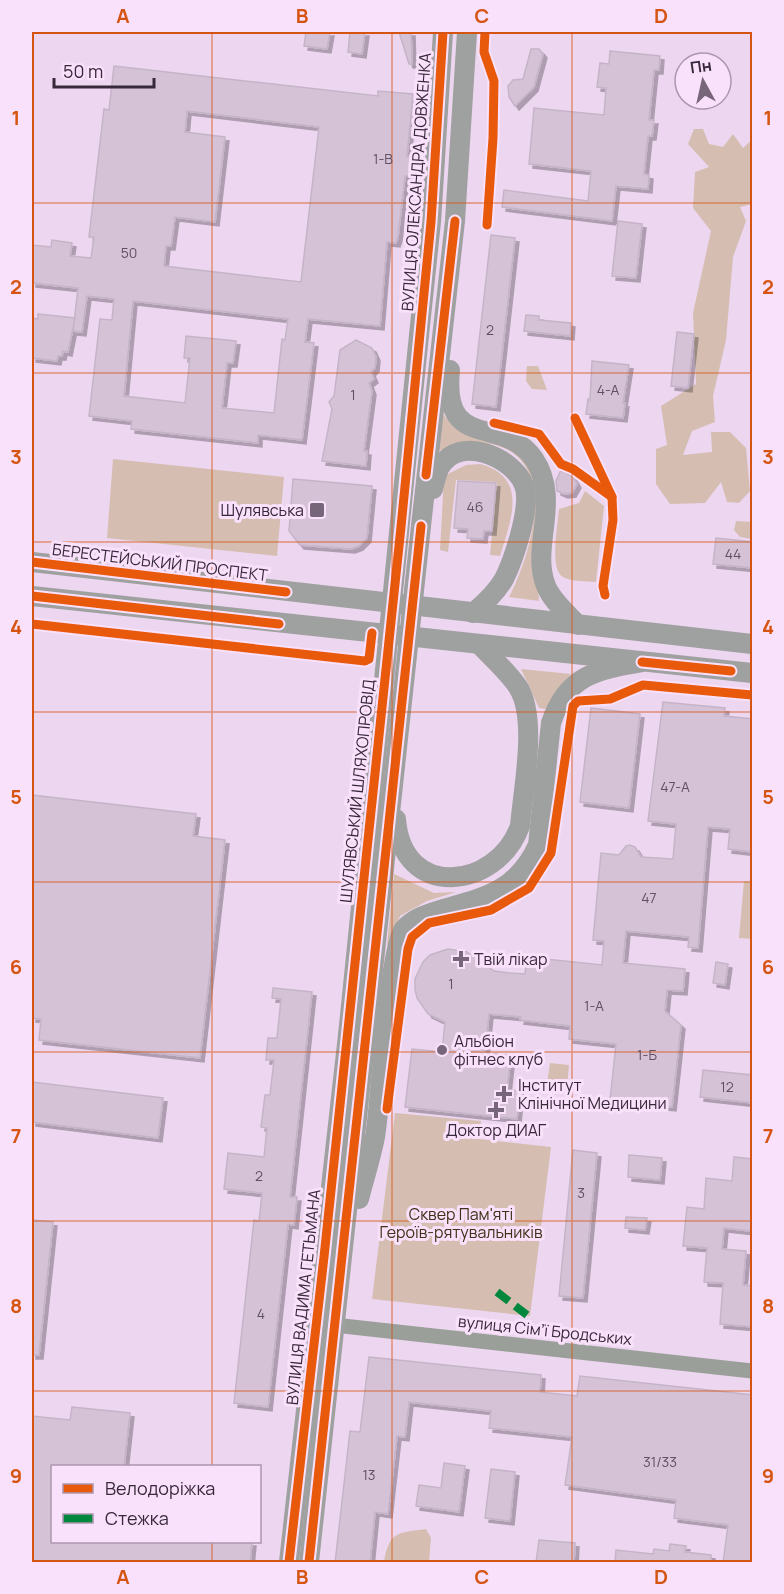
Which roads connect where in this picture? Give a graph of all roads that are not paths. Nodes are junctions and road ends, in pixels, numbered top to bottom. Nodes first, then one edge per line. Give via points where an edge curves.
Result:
1 (443, 32) edge
2 (467, 32) edge
3 (455, 221) junction
4 (419, 335) joint
5 (421, 526) junction
6 (32, 562) edge
7 (32, 596) edge
8 (473, 613) junction
9 (578, 625) junction
10 (753, 644) edge
11 (480, 645) junction
12 (642, 662) junction
13 (753, 673) edge
14 (393, 785) junction
15 (357, 1036) junction
16 (343, 1257) junction
17 (334, 1325) junction
18 (753, 1371) edge
19 (289, 1563) edge
20 (309, 1563) edge

1 - 4 main road, ВУЛИЦЯ ОЛЕКСАНДРА ДОВЖЕНКА via 431,222
2 - 3 main road
3 - 5 main road
3 - 9 main road via 458,288 448,390 452,410 460,421 502,436 534,459 548,506 543,555 546,586
4 - 15 main road, ШУЛЯВСЬКИЙ ШЛЯХОПРОВІД, bridge
5 - 8 main road via 440,466 450,457 464,452 496,456 509,464 524,486 526,499 504,578
5 - 14 main road, bridge
6 - 8 main road, БЕРЕСТЕЙСЬКИЙ ПРОСПЕКТ
7 - 11 main road
8 - 9 main road, БЕРЕСТЕЙСЬКИЙ ПРОСПЕКТ
9 - 10 main road, БЕРЕСТЕЙСЬКИЙ ПРОСПЕКТ
11 - 12 main road
11 - 14 main road via 518,687 526,705 520,826 514,841 488,867 447,878 429,875 410,862 401,847
12 - 13 main road
12 - 16 main road via 606,668 583,678 558,705 551,723 538,845 517,879 498,893 419,918 402,931 393,975 375,1137
14 - 15 main road
15 - 16 main road, ВУЛИЦЯ ВАДИМА ГЕТЬМАНА
15 - 19 main road, ВУЛИЦЯ ВАДИМА ГЕТЬМАНА
16 - 17 main road, ВУЛИЦЯ ВАДИМА ГЕТЬМАНА
17 - 18 street, вулиця Сімʼї Бродських
17 - 20 main road, ВУЛИЦЯ ВАДИМА ГЕТЬМАНА

